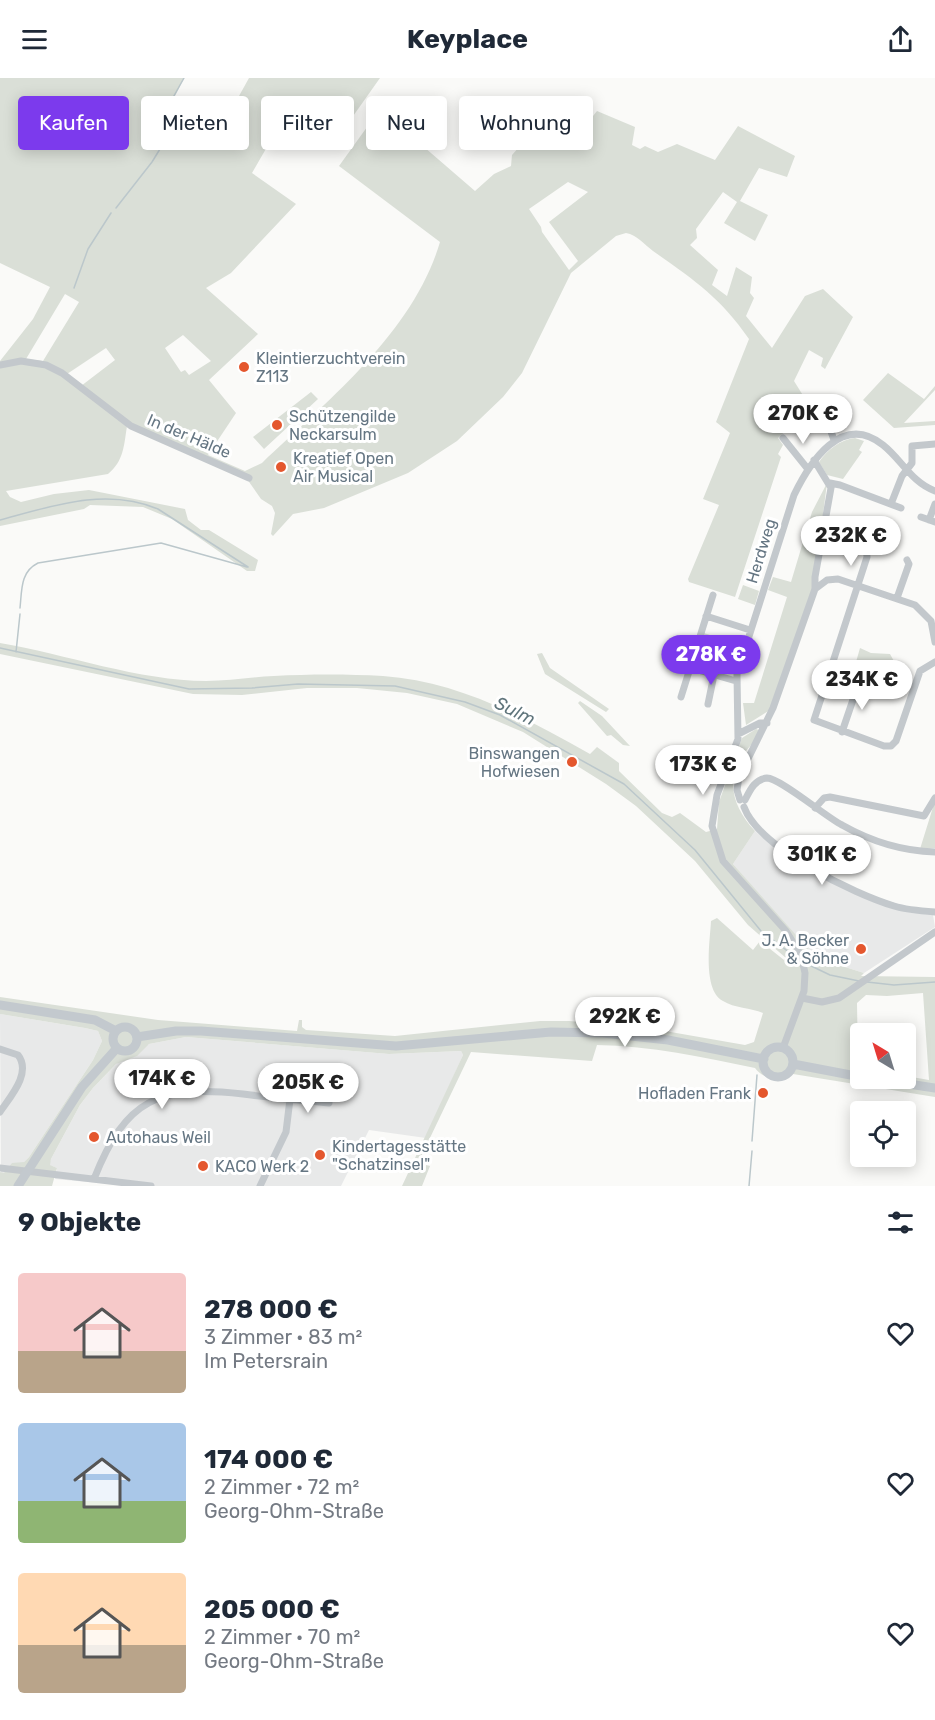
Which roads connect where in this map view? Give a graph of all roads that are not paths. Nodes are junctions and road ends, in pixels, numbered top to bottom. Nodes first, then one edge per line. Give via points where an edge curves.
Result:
1 (0, 365) edge
2 (831, 404) dead end
3 (783, 438) dead end
4 (834, 440) junction
5 (935, 444) edge
6 (813, 460) junction
7 (807, 468) junction
8 (906, 470) junction
9 (249, 478) dead end
10 (830, 483) junction
11 (935, 491) edge
12 (891, 504) junction
13 (935, 504) edge
14 (900, 508) dead end
15 (921, 517) dead end
16 (932, 521) edge
17 (866, 546) dead end
18 (906, 560) dead end
19 (858, 585) junction
20 (815, 589) junction
21 (713, 595) dead end
22 (897, 598) junction
23 (706, 616) junction
24 (933, 619) edge
25 (750, 630) junction
26 (935, 642) edge
27 (935, 662) edge
28 (691, 668) junction
29 (714, 675) junction
30 (865, 678) dead end
31 (736, 681) junction
32 (681, 697) dead end
33 (708, 704) dead end
34 (767, 723) junction
35 (842, 732) junction
36 (738, 734) junction
37 (935, 798) edge
38 (743, 802) junction
39 (815, 808) junction
40 (935, 852) edge
41 (935, 912) edge
42 (935, 932) edge
43 (802, 998) junction
44 (0, 1005) edge
45 (116, 1031) junction
46 (137, 1037) junction
47 (117, 1048) junction
48 (783, 1048) junction
49 (0, 1049) edge
50 (764, 1059) junction
51 (793, 1065) junction
52 (850, 1075) edge
53 (916, 1085) edge
54 (935, 1088) edge
55 (290, 1099) junction
56 (329, 1103) dead end
57 (0, 1113) edge
58 (0, 1168) edge
59 (28, 1172) junction
60 (94, 1179) junction
61 (18, 1186) edge
62 (151, 1186) edge
63 (260, 1186) edge

1 - 9 street, In der Hälde via 21,361 46,365 131,426
2 - 4 street via 826,417
3 - 7 street
4 - 6 street, Herdweg
4 - 8 street via 854,433 867,436 884,445
5 - 8 street via 912,446 912,463
6 - 7 street, Herdweg
6 - 10 street
7 - 25 street, Herdweg via 787,512
8 - 11 street
8 - 12 street
10 - 12 street
10 - 20 street
12 - 14 street
13 - 16 street
15 - 16 street
17 - 19 street
18 - 22 street via 909,564
19 - 20 street via 832,579
19 - 22 street
19 - 35 street via 814,717 816,722
20 - 34 street
21 - 23 street
22 - 24 street via 915,605
23 - 25 street
23 - 28 street
24 - 26 street
25 - 31 street, Herdweg
27 - 35 street via 920,671 894,744 884,746
28 - 29 street
28 - 32 street
29 - 31 street
29 - 33 street
30 - 35 street via 857,688
31 - 36 street, Herdweg
34 - 36 street
34 - 38 street via 739,777 737,790
36 - 43 street, Herdweg via 714,805 712,826 716,846 729,869 786,932 801,956 805,974
37 - 39 street via 924,816 830,797
38 - 39 street via 753,786 771,778
38 - 41 street via 762,834 787,854 895,907
39 - 40 street via 843,826 893,848
42 - 43 street via 839,999
43 - 48 street, Herdweg
44 - 45 main road via 95,1020
45 - 46 main road via 130,1027
45 - 47 main road via 113,1038
46 - 47 main road via 130,1050
46 - 50 main road via 201,1031 396,1046 527,1033 591,1032 668,1040
47 - 59 main road via 82,1087
48 - 50 main road via 771,1049
48 - 51 main road via 792,1056
49 - 57 street via 18,1055 24,1065
50 - 51 main road via 765,1067 775,1076 788,1073
51 - 52 main road
53 - 54 main road
55 - 56 street
55 - 60 street via 195,1090 159,1098 135,1112 117,1131
55 - 63 street via 286,1132
58 - 59 street
59 - 60 street
59 - 61 main road
60 - 62 street

